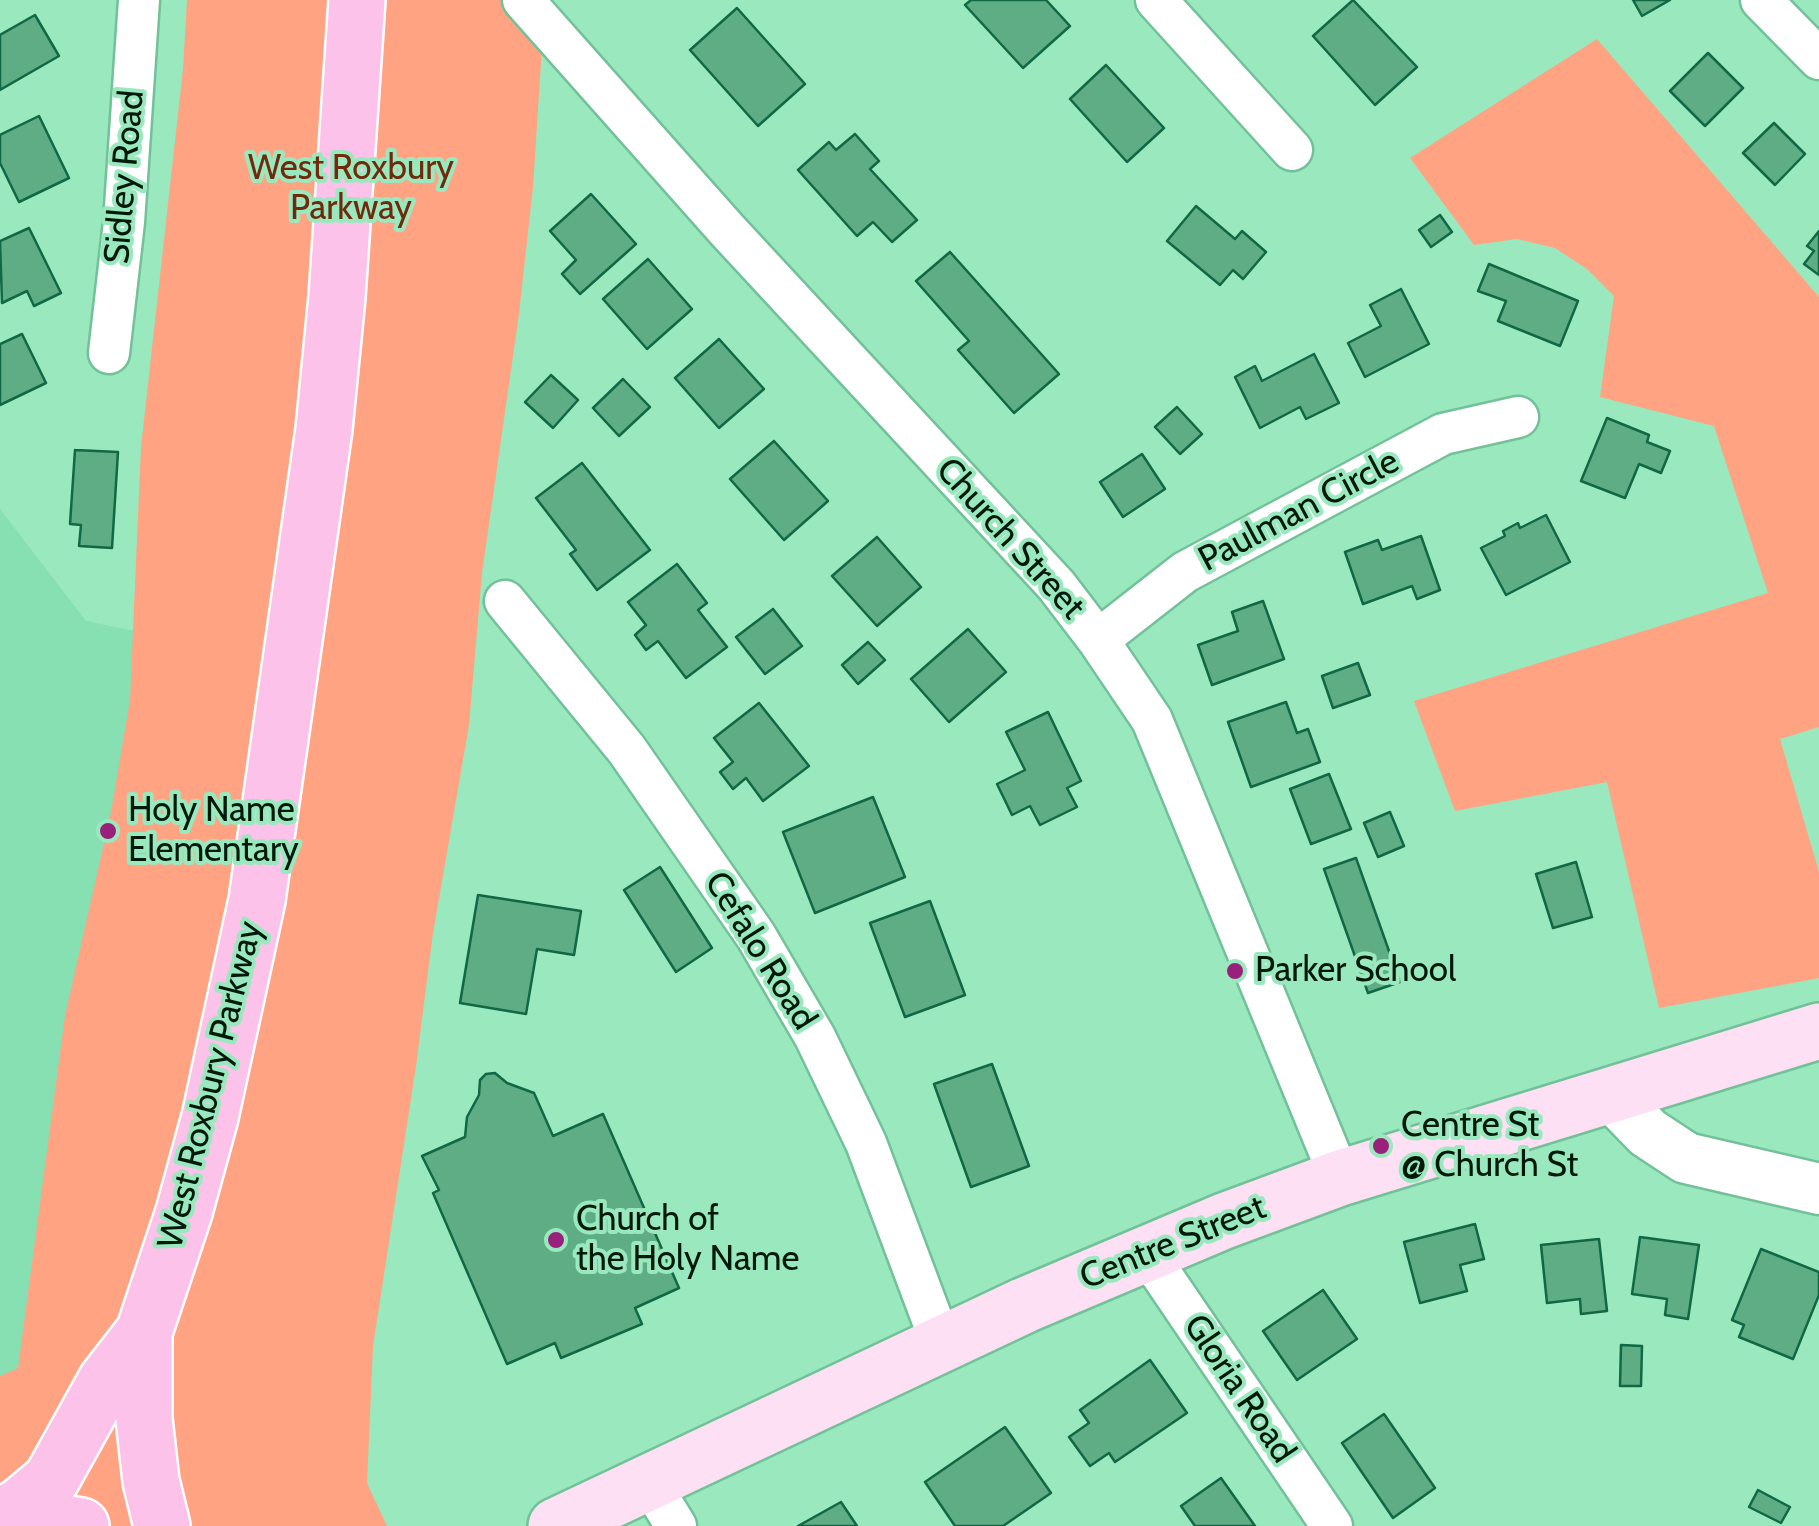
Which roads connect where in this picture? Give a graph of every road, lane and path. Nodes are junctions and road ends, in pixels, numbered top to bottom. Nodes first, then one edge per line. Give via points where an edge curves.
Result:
1 (139, 0) edge
2 (357, 0) edge
3 (523, 0) edge
4 (1156, 0) edge
5 (1761, 0) edge
6 (1819, 58) edge
7 (1292, 150) dead end
8 (109, 353) dead end
9 (1518, 417) dead end
10 (505, 601) dead end
11 (1098, 640) junction
12 (1819, 1031) edge
13 (1612, 1096) junction
14 (1340, 1178) junction
15 (1819, 1188) edge
16 (1146, 1252) junction
17 (144, 1332) junction
18 (940, 1344) junction
19 (663, 1504) edge
20 (0, 1519) edge
21 (81, 1526) edge
22 (162, 1526) edge
23 (556, 1526) edge
24 (1332, 1526) edge

1 - 8 street, Sidley Road
2 - 17 main road, West Roxbury Parkway via 324,429 257,900 210,1117
3 - 11 street, Church Street via 1056,585
4 - 7 street
5 - 6 street
9 - 11 street, Paulman Circle via 1443,434 1409,452 1185,572
10 - 18 street, Cefalo Road via 627,750 756,936 866,1144
11 - 14 street, Church Street via 1152,720
12 - 13 main road, Centre Street
13 - 14 main road, Centre Street
13 - 15 street via 1648,1134 1686,1158
14 - 16 main road, Centre Street
16 - 18 main road, Centre Street
16 - 24 street, Gloria Road
17 - 20 main road, West Roxbury Parkway via 106,1381 51,1480
17 - 22 main road, West Roxbury Parkway via 144,1419
18 - 19 main road, Centre Street
19 - 23 main road, Centre Street
20 - 21 main road

